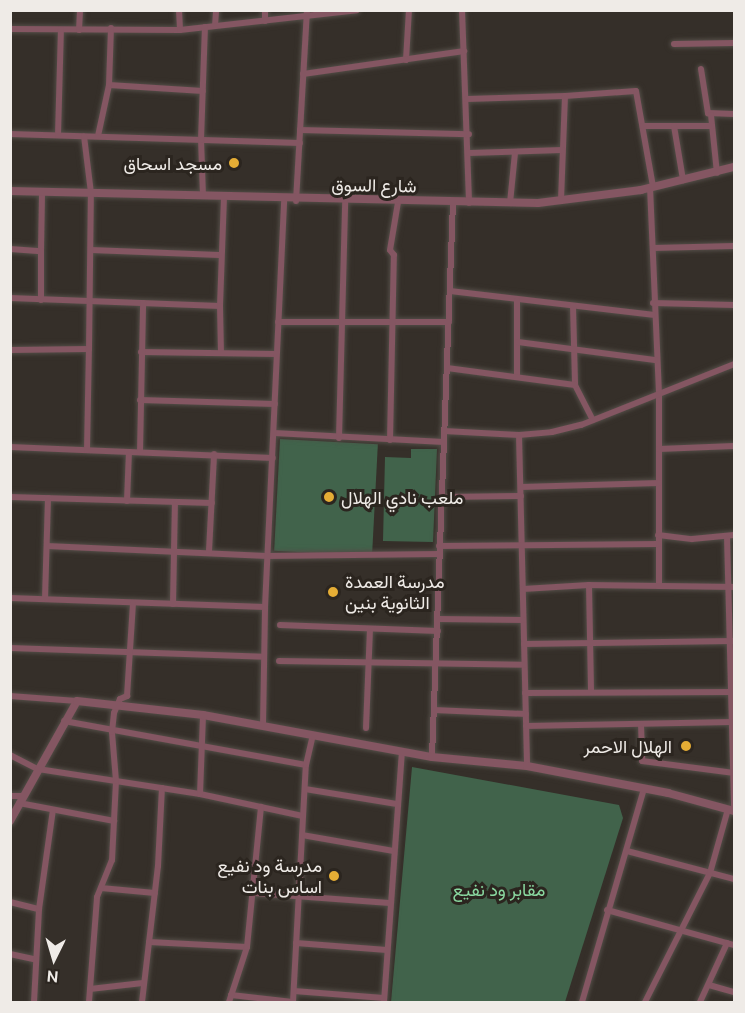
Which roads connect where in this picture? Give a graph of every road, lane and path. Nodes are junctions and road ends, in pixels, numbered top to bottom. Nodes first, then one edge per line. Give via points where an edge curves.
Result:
1 (80, 10) edge
2 (179, 10) edge
3 (216, 10) edge
4 (265, 10) edge
5 (409, 10) edge
6 (462, 10) edge
7 (356, 11) edge
8 (307, 13) edge
9 (265, 21) junction
10 (216, 26) junction
11 (205, 27) junction
12 (111, 28) junction
13 (10, 29) edge
14 (61, 30) junction
15 (79, 30) junction
16 (180, 30) junction
17 (735, 43) edge
18 (674, 44) dead end
19 (464, 51) junction
20 (406, 60) junction
21 (701, 69) dead end
22 (303, 74) junction
23 (109, 86) junction
24 (203, 91) junction
25 (565, 96) junction
26 (467, 99) junction
27 (735, 114) edge
28 (711, 115) junction
29 (643, 126) junction
30 (675, 126) junction
31 (712, 126) junction
32 (300, 130) junction
33 (10, 134) edge
34 (469, 134) junction
35 (58, 135) junction
36 (84, 136) junction
37 (98, 136) junction
38 (201, 140) junction
39 (300, 142) junction
40 (562, 150) junction
41 (469, 153) junction
42 (515, 153) junction
43 (735, 167) edge
44 (717, 173) junction
45 (682, 180) junction
46 (652, 187) junction
47 (10, 191) edge
48 (42, 193) junction
49 (91, 193) junction
50 (203, 196) junction
51 (224, 198) junction
52 (284, 200) junction
53 (296, 201) junction
54 (345, 202) junction
55 (398, 202) junction
56 (561, 202) junction
57 (453, 203) junction
58 (469, 203) junction
59 (510, 203) junction
60 (735, 246) edge
61 (653, 248) junction
62 (10, 249) edge
63 (91, 250) junction
64 (41, 251) junction
65 (219, 255) junction
66 (450, 291) junction
67 (10, 298) edge
68 (41, 300) junction
69 (90, 301) junction
70 (517, 301) junction
71 (143, 303) junction
72 (653, 303) junction
73 (735, 304) edge
74 (220, 306) junction
75 (573, 306) junction
76 (653, 315) junction
77 (343, 320) junction
78 (394, 321) junction
79 (278, 322) junction
80 (449, 322) junction
81 (518, 342) junction
82 (89, 349) junction
83 (10, 350) edge
84 (575, 350) junction
85 (141, 352) junction
86 (221, 353) junction
87 (276, 354) junction
88 (655, 360) junction
89 (735, 364) edge
90 (447, 368) junction
91 (517, 377) junction
92 (575, 385) junction
93 (659, 394) junction
94 (140, 400) junction
95 (275, 404) junction
96 (593, 420) junction
97 (444, 430) junction
98 (274, 433) junction
99 (519, 435) junction
100 (339, 438) junction
101 (390, 440) junction
102 (444, 442) junction
103 (735, 446) edge
104 (10, 447) edge
105 (659, 449) junction
106 (87, 450) junction
107 (129, 452) junction
108 (140, 452) junction
109 (214, 454) junction
110 (273, 458) junction
111 (658, 483) junction
112 (521, 487) junction
113 (521, 496) junction
114 (10, 497) edge
115 (442, 497) junction
116 (48, 498) junction
117 (127, 501) junction
118 (175, 502) junction
119 (212, 503) junction
120 (658, 535) junction
121 (731, 535) edge
122 (658, 544) junction
123 (47, 546) junction
124 (439, 546) junction
125 (522, 547) junction
126 (173, 549) junction
127 (209, 550) junction
128 (439, 554) junction
129 (267, 556) junction
130 (589, 585) junction
131 (658, 586) junction
132 (732, 587) edge
133 (522, 589) junction
134 (10, 598) edge
135 (45, 599) junction
136 (133, 603) junction
137 (173, 604) junction
138 (265, 607) junction
139 (438, 619) junction
140 (523, 620) junction
141 (280, 625) dead end
142 (370, 629) junction
143 (438, 632) junction
144 (733, 641) edge
145 (590, 642) junction
146 (524, 644) junction
147 (10, 648) edge
148 (130, 652) junction
149 (264, 657) junction
150 (279, 661) dead end
151 (368, 663) junction
152 (437, 665) junction
153 (524, 665) junction
154 (591, 692) junction
155 (733, 692) edge
156 (525, 693) junction
157 (10, 696) edge
158 (77, 701) junction
159 (118, 705) junction
160 (435, 710) junction
161 (525, 714) junction
162 (203, 715) junction
163 (64, 721) junction
164 (732, 722) junction
165 (641, 723) junction
166 (263, 725) junction
167 (526, 726) junction
168 (366, 728) dead end
169 (112, 732) junction
170 (313, 735) junction
171 (734, 736) edge
172 (202, 748) junction
173 (402, 753) junction
174 (10, 755) edge
175 (432, 757) junction
176 (306, 765) junction
177 (527, 766) junction
178 (38, 769) junction
179 (734, 773) edge
180 (116, 781) junction
181 (162, 788) junction
182 (644, 788) junction
183 (305, 789) junction
184 (200, 794) junction
185 (10, 796) edge
186 (21, 800) junction
187 (397, 804) junction
188 (261, 807) junction
189 (53, 810) junction
190 (732, 810) edge
191 (303, 816) junction
192 (10, 820) edge
193 (114, 821) junction
194 (302, 835) junction
195 (394, 851) junction
196 (627, 851) junction
197 (710, 873) junction
198 (735, 879) edge
199 (101, 888) junction
200 (155, 893) junction
201 (254, 893) junction
202 (299, 896) junction
203 (10, 902) edge
204 (390, 903) junction
205 (39, 909) junction
206 (607, 910) junction
207 (681, 930) junction
208 (149, 942) junction
209 (296, 943) junction
210 (731, 944) edge
211 (247, 947) junction
212 (387, 950) junction
213 (10, 954) edge
214 (34, 959) junction
215 (142, 983) junction
216 (709, 985) junction
217 (90, 989) junction
218 (294, 991) junction
219 (735, 992) edge
220 (230, 999) edge
221 (384, 1000) edge
222 (34, 1002) edge
223 (89, 1002) edge
224 (142, 1002) edge
225 (582, 1002) edge
226 (645, 1002) edge
227 (700, 1002) edge

1 - 15 street
2 - 16 street
3 - 10 street
4 - 9 street
5 - 20 street
6 - 19 street
7 - 8 street
8 - 9 street
8 - 22 street
9 - 10 street
10 - 11 street
11 - 16 street
11 - 24 street
12 - 15 street
12 - 16 street
12 - 23 street
13 - 14 street
14 - 15 street
14 - 35 street
17 - 18 street
19 - 20 street
19 - 26 street
20 - 22 street
21 - 28 street via 707,111
22 - 32 street
23 - 24 street
23 - 37 street
24 - 38 street
25 - 26 street
25 - 29 street via 636,91
25 - 40 street
26 - 34 street
27 - 28 street
28 - 31 street
29 - 30 street
29 - 46 street
30 - 31 street
30 - 45 street
31 - 44 street
32 - 34 street
32 - 39 street
33 - 35 street
34 - 41 street
35 - 36 street
36 - 37 street
36 - 49 street
37 - 38 street
38 - 39 street
38 - 50 street
39 - 53 street
40 - 42 street
40 - 56 street
41 - 42 street
41 - 58 street
42 - 59 street
43 - 44 street, شارع السوق
44 - 45 street, شارع السوق
45 - 46 street, شارع السوق
46 - 56 street, شارع السوق
46 - 61 street
47 - 48 street, شارع السوق
48 - 49 street, شارع السوق
48 - 64 street
49 - 50 street, شارع السوق
49 - 63 street
50 - 51 street, شارع السوق
51 - 52 street, شارع السوق
51 - 65 street
52 - 53 street, شارع السوق
52 - 79 street
53 - 54 street, شارع السوق
54 - 55 street, شارع السوق
54 - 77 street
55 - 57 street, شارع السوق
55 - 78 street via 390,250 394,255
56 - 59 street, شارع السوق
57 - 58 street, شارع السوق
57 - 66 street
58 - 59 street, شارع السوق
60 - 61 street
61 - 72 street
62 - 64 street
63 - 65 street
63 - 69 street
64 - 68 street
65 - 74 street
66 - 70 street
66 - 80 street
67 - 68 street
68 - 69 street
69 - 71 street
69 - 82 street
70 - 75 street
70 - 81 street
71 - 74 street
71 - 85 street
72 - 73 street
72 - 76 street
74 - 86 street
75 - 76 street
75 - 84 street
76 - 88 street
77 - 78 street
77 - 79 street
77 - 100 street
78 - 80 street
78 - 101 street
79 - 87 street
80 - 90 street
81 - 84 street
81 - 91 street
82 - 83 street
82 - 106 street
84 - 88 street
84 - 92 street
85 - 86 street
85 - 94 street
86 - 87 street
87 - 95 street
88 - 93 street
89 - 93 street
90 - 91 street
90 - 97 street
91 - 92 street
92 - 96 street
93 - 96 street
93 - 105 street
94 - 95 street
94 - 108 street
95 - 98 street
96 - 99 street via 552,432
97 - 99 street
97 - 102 street
98 - 100 street
98 - 110 street
99 - 112 street
100 - 101 street
101 - 102 street
102 - 115 street
103 - 105 street
104 - 106 street
105 - 111 street
106 - 107 street
107 - 108 street
107 - 117 street
108 - 109 street
109 - 110 street
109 - 119 street
110 - 129 street
111 - 112 street
111 - 120 street
112 - 113 street
113 - 115 street
113 - 125 street
114 - 116 street
115 - 124 street
116 - 117 street
116 - 123 street
117 - 118 street
118 - 119 street
118 - 126 street
119 - 127 street
120 - 121 street via 692,539
120 - 122 street
121 - 132 street
122 - 125 street
122 - 131 street
123 - 126 street
123 - 135 street
124 - 125 street
124 - 128 street
125 - 133 street
126 - 127 street
126 - 137 street
127 - 129 street
128 - 129 street
128 - 139 street
129 - 138 street
130 - 131 street
130 - 133 street
130 - 145 street
131 - 132 street
132 - 144 street
133 - 140 street
134 - 135 street
135 - 136 street
136 - 137 street
136 - 148 street
137 - 138 street
138 - 149 street
139 - 140 street
139 - 143 street
140 - 146 street
141 - 142 street
142 - 143 street
142 - 151 street
143 - 152 street
144 - 145 street
144 - 155 street
145 - 146 street
145 - 154 street
146 - 153 street
147 - 148 street
148 - 149 street
148 - 159 street via 127,696
149 - 166 street
150 - 151 street
151 - 152 street
151 - 168 street
152 - 153 street
152 - 160 street
153 - 156 street
154 - 155 street
154 - 156 street
155 - 164 street
156 - 161 street
157 - 158 street
158 - 159 street
158 - 163 street
159 - 162 street
159 - 169 street
160 - 161 street
160 - 175 street
161 - 167 street
162 - 166 street
162 - 172 street
163 - 169 street
163 - 178 street
164 - 165 street
164 - 171 street
165 - 167 street
165 - 179 street via 642,761
166 - 170 street
167 - 177 street
169 - 172 street
169 - 180 street
170 - 173 street
170 - 176 street
171 - 179 street
172 - 176 street
172 - 184 street
173 - 175 street
173 - 187 street
174 - 178 street
175 - 177 street
176 - 183 street
177 - 182 street
178 - 180 street
178 - 186 street
179 - 190 street
180 - 181 street
180 - 193 street
181 - 184 street
181 - 200 street
182 - 190 street
182 - 196 street
183 - 187 street
183 - 191 street
184 - 188 street
185 - 186 street
186 - 189 street
186 - 192 street
187 - 195 street
188 - 191 street
188 - 201 street
189 - 193 street
189 - 205 street
190 - 197 street
191 - 194 street
193 - 199 street via 112,860
194 - 195 street
194 - 202 street
195 - 204 street
196 - 197 street
196 - 206 street
197 - 198 street
197 - 207 street
199 - 200 street
199 - 217 street
200 - 208 street
201 - 202 street
201 - 211 street
202 - 204 street
202 - 209 street
203 - 205 street
204 - 212 street
205 - 214 street
206 - 207 street
206 - 225 street
207 - 210 street
207 - 226 street
208 - 211 street
208 - 215 street
209 - 212 street
209 - 218 street
210 - 216 street
211 - 220 street
212 - 221 street
213 - 214 street
214 - 222 street
215 - 217 street
215 - 224 street
216 - 219 street
216 - 227 street
217 - 223 street
218 - 220 street via 293,1002
218 - 221 street

